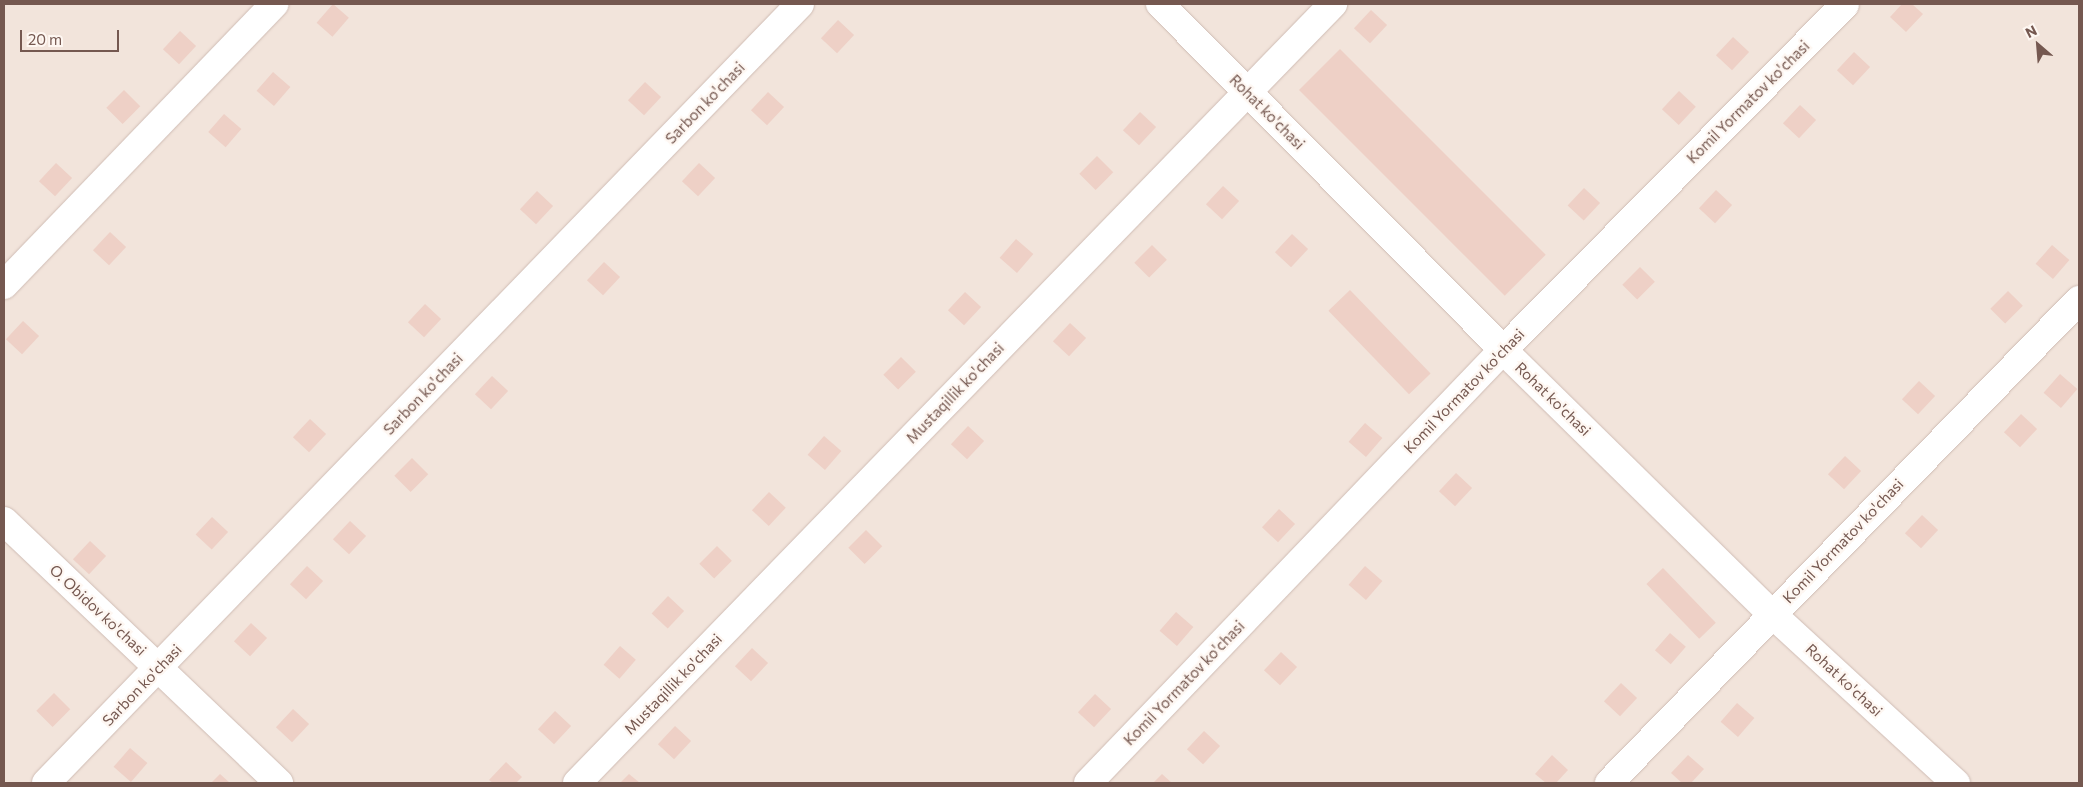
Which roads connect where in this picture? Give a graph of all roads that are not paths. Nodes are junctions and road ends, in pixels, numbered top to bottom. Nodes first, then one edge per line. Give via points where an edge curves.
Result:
1 (274, 4) edge
2 (800, 4) edge
3 (1160, 4) edge
4 (1333, 4) edge
5 (1845, 4) edge
6 (1247, 92) junction
7 (4, 285) edge
8 (2079, 300) edge
9 (1503, 350) junction
10 (4, 521) edge
11 (1772, 614) junction
12 (159, 668) junction
13 (46, 783) edge
14 (279, 783) edge
15 (577, 783) edge
16 (1088, 783) edge
17 (1609, 783) edge
18 (1956, 783) edge

1 - 7 street
2 - 12 street, Sarbon ko'chasi
3 - 6 street, Rohat ko'chasi
4 - 6 street, Mustaqillik ko'chasi
5 - 9 street, Komil Yormatov ko'chasi
6 - 9 street, Rohat ko'chasi
6 - 15 street, Mustaqillik ko'chasi
8 - 11 street, Komil Yormatov ko'chasi
9 - 11 street, Rohat ko'chasi
9 - 16 street, Komil Yormatov ko'chasi
10 - 12 street, O. Obidov ko'chasi
11 - 17 street, Komil Yormatov ko'chasi
11 - 18 street, Rohat ko'chasi
12 - 13 street, Sarbon ko'chasi
12 - 14 street, O. Obidov ko'chasi

